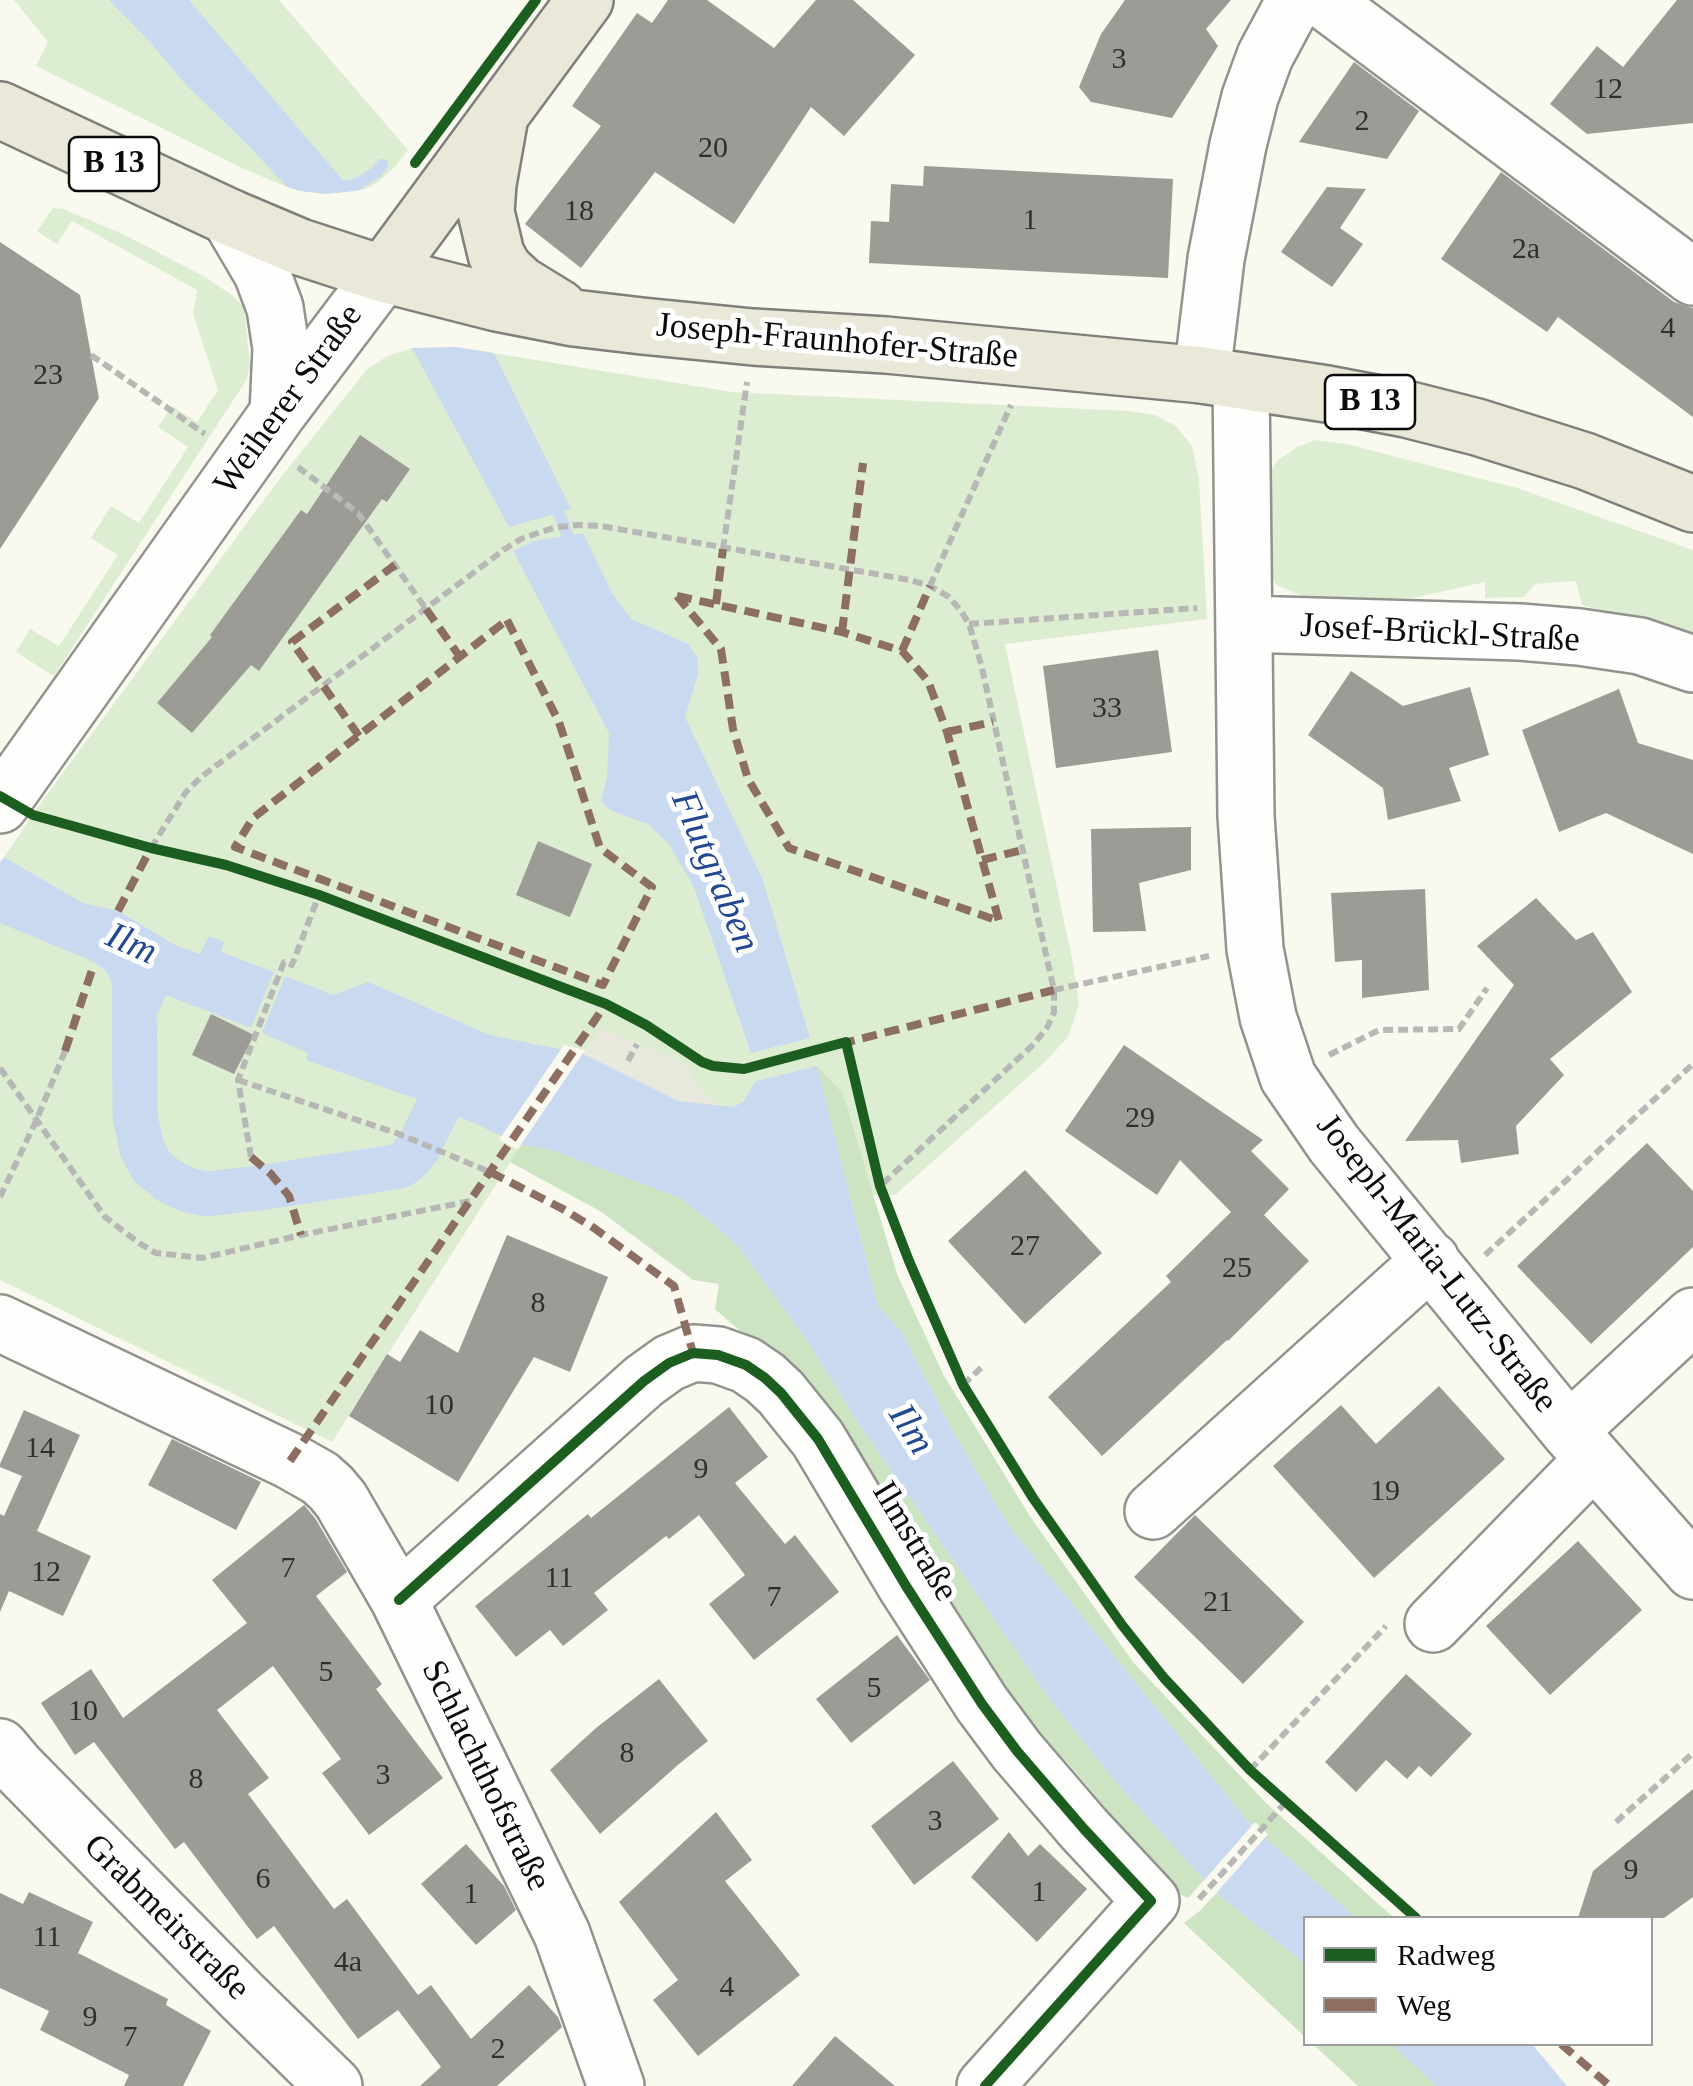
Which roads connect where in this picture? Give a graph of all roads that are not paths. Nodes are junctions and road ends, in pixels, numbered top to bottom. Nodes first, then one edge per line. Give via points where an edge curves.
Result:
1 (586, 0) edge
2 (1295, 0) edge
3 (1323, 0) edge
4 (0, 110) edge
5 (500, 116) junction
6 (229, 218) junction
7 (1693, 277) edge
8 (370, 290) junction
9 (574, 318) junction
10 (1222, 378) junction
11 (283, 436) junction
12 (1693, 504) edge
13 (1244, 614) junction
14 (1693, 664) edge
15 (0, 805) edge
16 (1441, 1273) junction
17 (1693, 1316) edge
18 (0, 1323) edge
19 (1581, 1446) junction
20 (1153, 1512) dead end
21 (1693, 1571) edge
22 (399, 1600) junction
23 (1433, 1624) road end
24 (0, 1747) edge
25 (334, 2086) edge
26 (616, 2086) edge
27 (985, 2086) edge

1 - 5 main road, Weiherer Straße
2 - 10 street, Joseph-Maria-Lutz-Straße via 1250,97 1222,221
3 - 7 street
4 - 6 main road, Joseph-Fraunhofer-Straße / B 13
5 - 8 main road, Weiherer Straße
5 - 9 main road via 486,212 496,254 520,284
6 - 8 main road, Joseph-Fraunhofer-Straße / B 13 via 329,256
6 - 11 street via 275,308
8 - 9 main road, Joseph-Fraunhofer-Straße / B 13
8 - 11 street, Weiherer Straße
9 - 10 main road, Joseph-Fraunhofer-Straße / B 13
10 - 12 main road, Joseph-Fraunhofer-Straße / B 13 via 1369,401 1477,427
10 - 13 street, Joseph-Maria-Lutz-Straße
11 - 15 street, Weiherer Straße
13 - 14 street, Josef-Brückl-Straße via 1579,637 1640,646
13 - 16 street, Joseph-Maria-Lutz-Straße via 1246,816 1255,949 1268,1016 1288,1077
16 - 19 street, Joseph-Maria-Lutz-Straße
16 - 20 street
17 - 19 street
18 - 22 street, Schlachthofstraße via 320,1478
19 - 21 street, Joseph-Maria-Lutz-Straße
19 - 23 street
22 - 26 street, Schlachthofstraße via 562,1934
22 - 27 street, Ilmstraße via 669,1363 694,1353 718,1354 765,1378 818,1439 1016,1751 1151,1901
24 - 25 street, Grabmeirstraße

